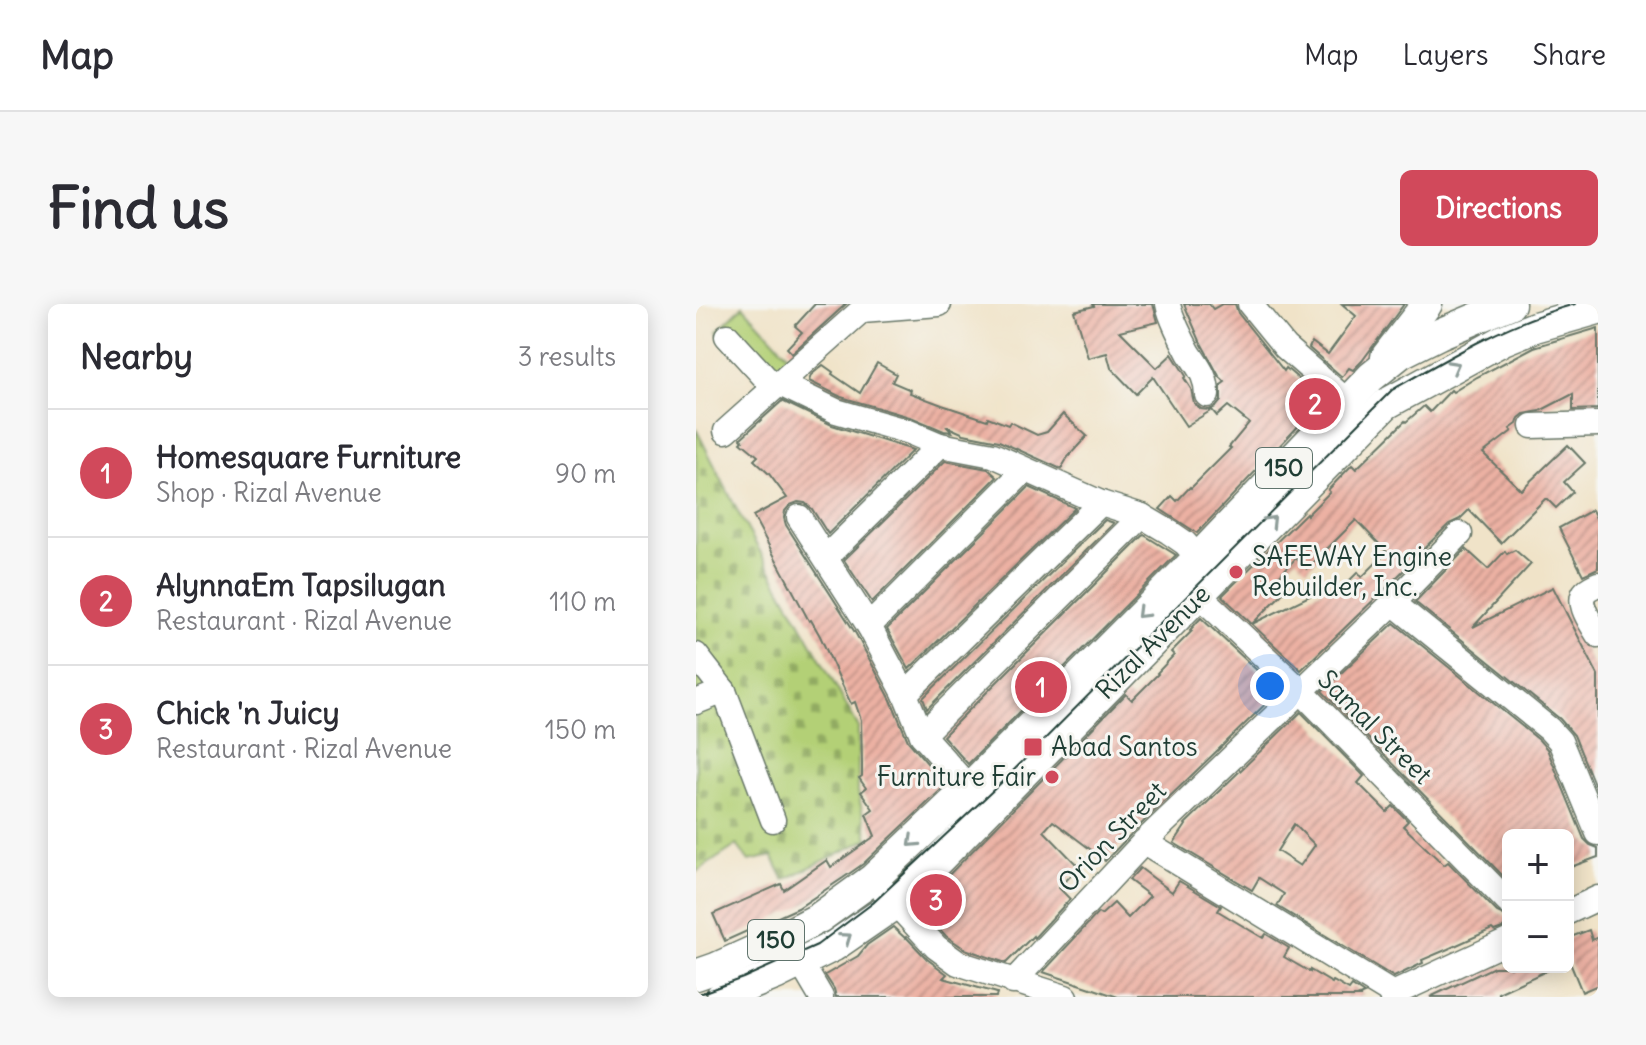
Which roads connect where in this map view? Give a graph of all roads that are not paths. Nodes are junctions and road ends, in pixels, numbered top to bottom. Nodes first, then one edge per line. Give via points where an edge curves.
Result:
1 (939, 304) edge
2 (1168, 304) edge
3 (1250, 304) edge
4 (1427, 304) edge
5 (1485, 306) edge
6 (1598, 309) edge
7 (1439, 334) junction
8 (727, 336) dead end
9 (1371, 377) junction
10 (776, 385) junction
11 (1207, 395) dead end
12 (1347, 401) junction
13 (1386, 404) junction
14 (1598, 424) edge
15 (1532, 426) dead end
16 (726, 431) dead end
17 (940, 445) junction
18 (1025, 470) junction
19 (1101, 503) junction
20 (1142, 516) junction
21 (799, 517) dead end
22 (1460, 534) dead end
23 (826, 557) junction
24 (1205, 577) junction
25 (1598, 584) edge
26 (1393, 603) junction
27 (869, 626) junction
28 (1598, 635) edge
29 (696, 655) edge
30 (724, 691) junction
31 (1301, 691) junction
32 (905, 694) junction
33 (696, 702) edge
34 (922, 735) junction
35 (969, 788) junction
36 (773, 820) dead end
37 (1598, 833) edge
38 (1144, 842) junction
39 (873, 879) junction
40 (1598, 898) edge
41 (1507, 901) edge
42 (895, 904) junction
43 (1574, 909) edge
44 (1502, 944) edge
45 (801, 963) junction
46 (696, 975) edge
47 (1013, 982) junction
48 (728, 995) edge
49 (1392, 995) edge
50 (821, 997) edge
51 (1065, 997) edge

1 - 10 street via 862,310
2 - 11 street via 1183,343 1207,382
3 - 12 street via 1285,347
4 - 9 main road
5 - 7 main road
13 -> 6 main road, Rizal Avenue / 150 via 1503,340
7 - 9 main road, Rizal Avenue / 150 via 1401,353
7 - 13 main road
8 - 10 street
9 - 12 main road, Rizal Avenue / 150
10 - 16 street
10 - 17 street, Samal Street
12 - 24 main road, Rizal Avenue / 150
24 -> 13 main road, Rizal Avenue / 150
14 - 15 street
17 - 18 street, Samal Street via 993,455
17 - 23 street
18 - 19 street, Samal Street
18 - 27 street
19 - 20 street, Samal Street
19 - 32 street
20 - 24 street, Samal Street via 1185,543
20 - 34 street
21 - 23 street
22 - 26 street, Orion Street
23 - 27 street
24 - 31 street, Samal Street
24 -> 35 main road, Rizal Avenue / 150
24 - 42 main road, Rizal Avenue / 150
25 - 28 street via 1582,598
26 - 31 street, Orion Street
26 - 37 street via 1560,741
27 - 32 street
29 - 30 street
30 - 33 street
30 - 36 street
31 - 38 street, Orion Street
31 - 41 street, Samal Street
32 - 34 street
34 - 35 street
35 -> 39 main road, Rizal Avenue / 150
38 - 47 street, Orion Street
38 - 49 street
39 - 42 street
39 - 46 main road, Rizal Avenue / 150 via 819,918
40 - 43 street
45 -> 42 main road, Rizal Avenue / 150
42 - 47 street via 958,963
44 - 49 street
45 - 48 main road, Rizal Avenue / 150
45 - 50 street
47 - 51 street

